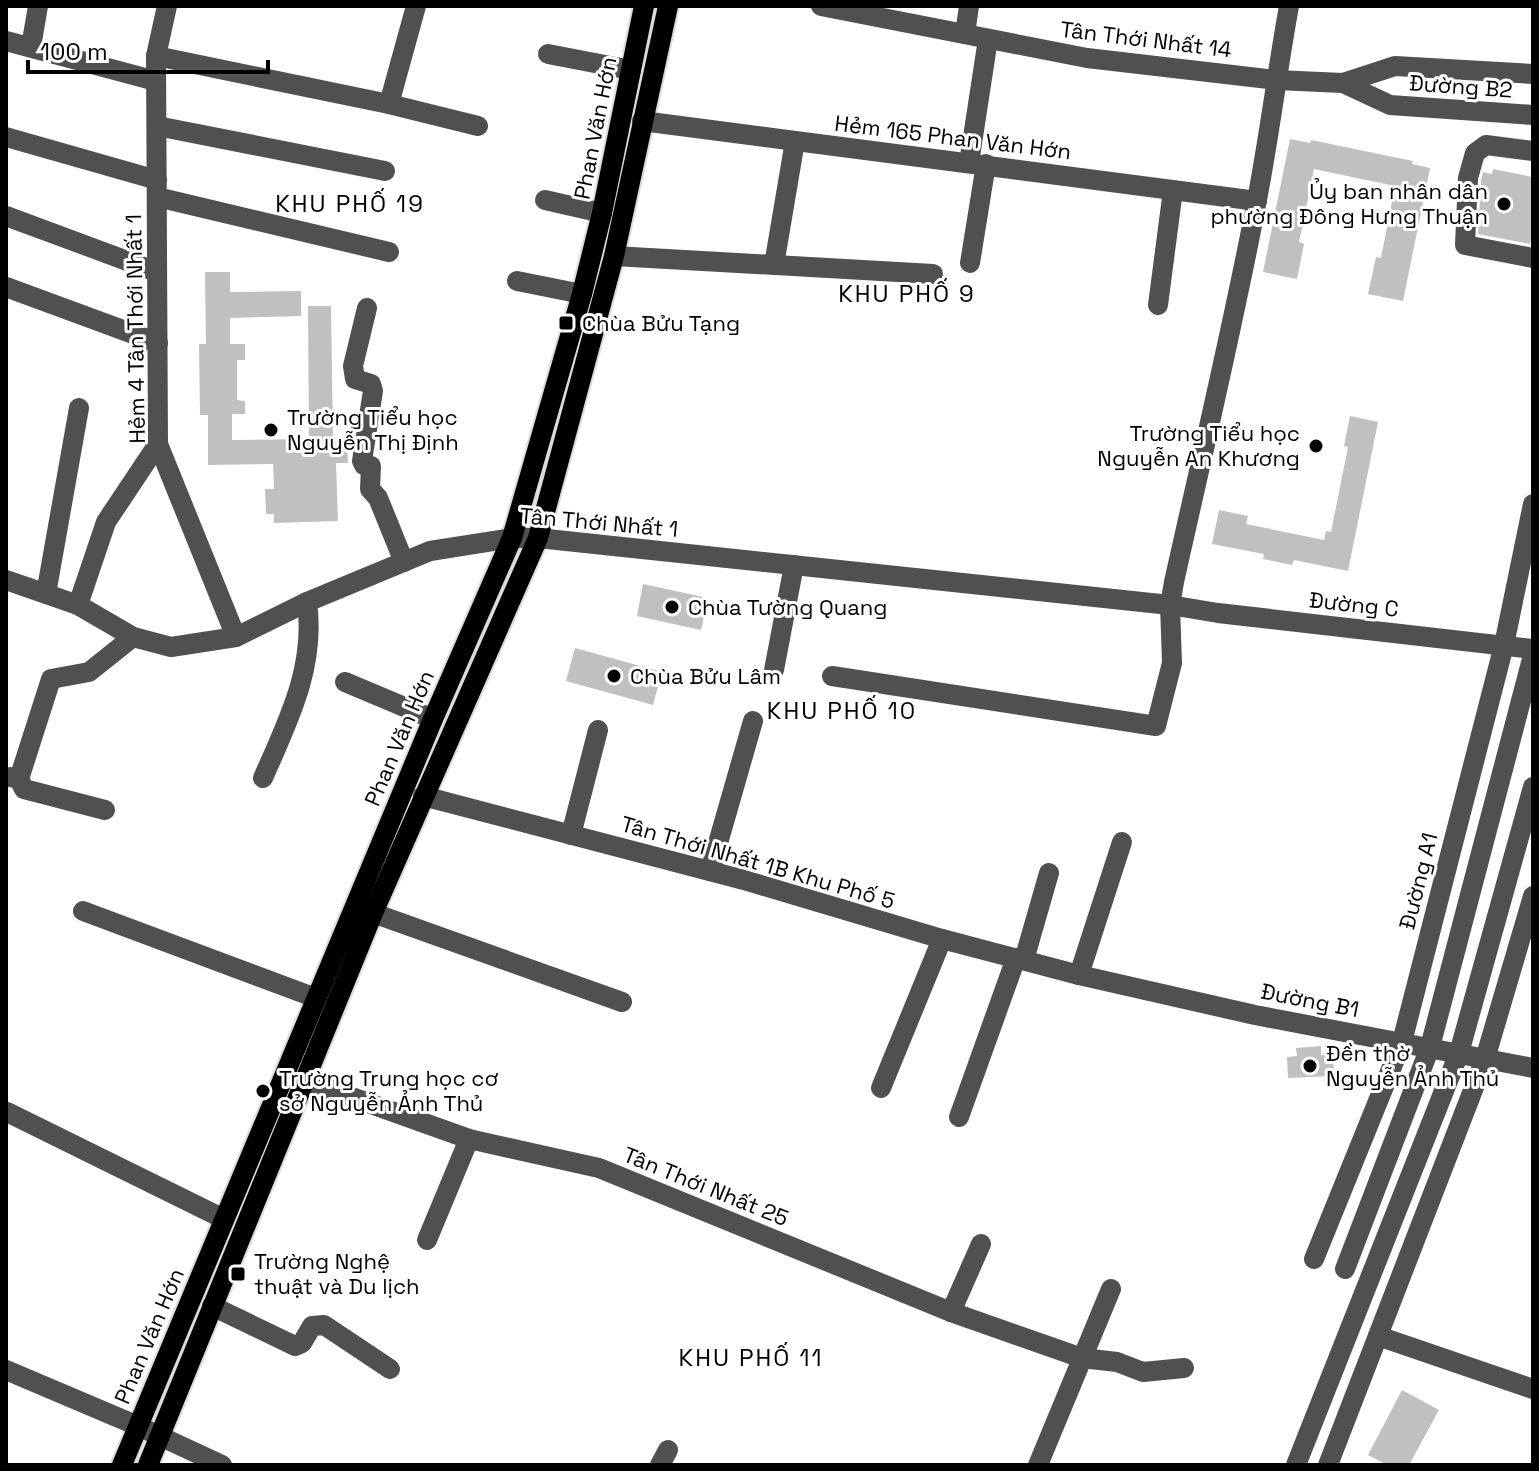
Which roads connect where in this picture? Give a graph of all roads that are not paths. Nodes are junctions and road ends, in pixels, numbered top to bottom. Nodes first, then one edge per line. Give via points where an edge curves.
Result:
1 (38, 6) edge
2 (167, 6) edge
3 (416, 6) edge
4 (644, 6) edge
5 (668, 6) edge
6 (821, 6) edge
7 (969, 6) edge
8 (1289, 6) edge
9 (965, 34) junction
10 (988, 39) junction
11 (6, 41) edge
12 (31, 47) junction
13 (548, 54) dead end
14 (156, 56) junction
15 (631, 70) junction
16 (1533, 74) edge
17 (1276, 80) junction
18 (156, 81) junction
19 (1343, 83) junction
20 (389, 104) junction
21 (1533, 115) edge
22 (642, 121) junction
23 (157, 126) junction
24 (478, 126) dead end
25 (6, 137) edge
26 (795, 141) junction
27 (1533, 151) edge
28 (977, 163) junction
29 (385, 171) dead end
30 (157, 188) junction
31 (1173, 190) junction
32 (545, 200) dead end
33 (1257, 201) junction
34 (602, 213) junction
35 (6, 216) edge
36 (389, 252) dead end
37 (614, 256) junction
38 (1533, 258) edge
39 (970, 263) dead end
40 (774, 265) junction
41 (157, 272) junction
42 (933, 274) dead end
43 (517, 281) dead end
44 (6, 287) edge
45 (582, 294) junction
46 (1158, 305) dead end
47 (367, 308) dead end
48 (158, 343) junction
49 (79, 408) dead end
50 (158, 444) junction
51 (1533, 504) edge
52 (512, 538) junction
53 (538, 538) junction
54 (404, 562) junction
55 (794, 565) junction
56 (6, 580) edge
57 (46, 594) junction
58 (307, 602) junction
59 (78, 605) junction
60 (1170, 605) junction
61 (133, 637) junction
62 (236, 637) junction
63 (1504, 645) junction
64 (1533, 649) edge
65 (1533, 655) edge
66 (774, 670) dead end
67 (832, 676) dead end
68 (345, 682) dead end
69 (433, 719) junction
70 (753, 721) dead end
71 (598, 730) dead end
72 (13, 778) edge
73 (263, 778) dead end
74 (1533, 787) edge
75 (423, 796) junction
76 (105, 810) dead end
77 (571, 835) junction
78 (1122, 842) dead end
79 (710, 871) junction
80 (1049, 873) dead end
81 (1533, 896) edge
82 (83, 911) dead end
83 (373, 913) junction
84 (942, 939) junction
85 (1020, 959) junction
86 (1079, 975) junction
87 (316, 998) junction
88 (622, 1002) dead end
89 (1402, 1042) junction
90 (1430, 1047) junction
91 (1459, 1053) junction
92 (1485, 1059) junction
93 (1533, 1068) edge
94 (304, 1080) junction
95 (881, 1088) dead end
96 (7, 1112) edge
97 (959, 1117) dead end
98 (469, 1139) junction
99 (224, 1219) junction
100 (427, 1240) dead end
101 (981, 1244) dead end
102 (1314, 1259) dead end
103 (1345, 1269) dead end
104 (1111, 1289) dead end
105 (212, 1306) junction
106 (951, 1312) junction
107 (1378, 1336) junction
108 (1082, 1358) junction
109 (1184, 1368) dead end
110 (390, 1369) dead end
111 (6, 1370) edge
112 (1533, 1389) edge
113 (138, 1426) junction
114 (159, 1436) junction
115 (122, 1465) edge
116 (148, 1465) edge
117 (222, 1465) edge
118 (1038, 1465) edge
119 (1296, 1465) edge
120 (1328, 1465) edge

1 - 12 street
2 - 14 street, Hẻm 4 Tân Thới Nhất 1
3 - 20 street
4 - 15 main road, Phan Văn Hớn
5 - 22 main road, Phan Văn Hớn
6 - 9 street, Tân Thới Nhất 14
7 - 9 street
8 - 17 street
9 - 10 street, Tân Thới Nhất 14
10 - 17 street, Tân Thới Nhất 14 via 1087,58
10 - 28 street
11 - 12 street
12 - 18 street
13 - 15 street
14 - 18 street, Hẻm 4 Tân Thới Nhất 1
14 - 20 street
15 - 34 main road, Phan Văn Hớn
16 - 19 street, Đường B2 via 1395,66
17 - 19 street, Đường B2
17 - 33 street
18 - 23 street, Hẻm 4 Tân Thới Nhất 1
19 - 21 street, Đường B2 via 1390,105
20 - 24 street
22 - 26 street, Hẻm 165 Phan Văn Hớn
22 - 37 main road, Phan Văn Hớn
23 - 29 street
23 - 30 street, Hẻm 4 Tân Thới Nhất 1
25 - 30 street
26 - 28 street, Hẻm 165 Phan Văn Hớn
26 - 40 street
27 - 38 street via 1486,145 1475,153 1468,178 1465,245
28 - 31 street, Hẻm 165 Phan Văn Hớn
28 - 39 street
30 - 36 street
30 - 41 street, Hẻm 4 Tân Thới Nhất 1
31 - 33 street, Hẻm 165 Phan Văn Hớn
31 - 46 street
32 - 34 street
33 - 60 street
34 - 45 main road, Phan Văn Hớn
35 - 41 street
37 - 40 street
37 - 53 main road, Phan Văn Hớn
40 - 42 street
41 - 48 street, Hẻm 4 Tân Thới Nhất 1
43 - 45 street
44 - 48 street
45 - 52 main road, Phan Văn Hớn
47 - 54 street via 353,366 355,379 371,384 373,391 362,461 371,466 370,489
48 - 50 street, Hẻm 4 Tân Thới Nhất 1
49 - 57 street
50 - 59 street via 106,522
50 - 62 street, Hẻm 4 Tân Thới Nhất 1
51 - 63 street, Đường A1
52 - 53 street, Tân Thới Nhất 1
52 - 54 street, Tân Thới Nhất 1 via 430,551
52 - 69 main road, Phan Văn Hớn
53 - 55 street, Tân Thới Nhất 1
53 - 75 main road, Phan Văn Hớn
54 - 58 street, Tân Thới Nhất 1
55 - 60 street, Tân Thới Nhất 1
55 - 66 street
56 - 57 street, Tân Thới Nhất 1
57 - 59 street, Tân Thới Nhất 1
58 - 62 street, Tân Thới Nhất 1
58 - 73 street via 310,628 298,699
59 - 61 street, Tân Thới Nhất 1
60 - 63 street, Đường C
60 - 67 street via 1172,663 1156,726
61 - 62 street, Tân Thới Nhất 1 via 171,647
61 - 72 street via 89,672 51,679
63 - 64 street, Đường C
63 - 89 street, Đường A1
65 - 90 street
68 - 69 street
69 - 87 main road, Phan Văn Hớn
70 - 79 street
71 - 77 street
72 - 76 street via 24,789
74 - 91 street
75 - 77 street, Tân Thới Nhất 1B Khu Phố 5
75 - 83 main road, Phan Văn Hớn
77 - 79 street, Tân Thới Nhất 1B Khu Phố 5
78 - 86 street
79 - 84 street, Tân Thới Nhất 1B Khu Phố 5
80 - 85 street
81 - 92 street
82 - 87 street
83 - 88 street
83 - 94 main road, Phan Văn Hớn
84 - 85 street, Tân Thới Nhất 1B Khu Phố 5
84 - 95 street
85 - 86 street, Tân Thới Nhất 1B Khu Phố 5
85 - 97 street
86 - 89 street, Đường B1
87 - 99 main road, Phan Văn Hớn
89 - 90 street, Đường B1
89 - 102 street, Đường A1
90 - 91 street, Đường B1
90 - 103 street
91 - 92 street, Đường B1
91 - 119 street
92 - 93 street, Đường B1
92 - 107 street
94 - 98 street, Tân Thới Nhất 25
94 - 105 main road, Phan Văn Hớn
96 - 99 street
98 - 100 street
98 - 106 street, Tân Thới Nhất 25 via 599,1168
99 - 113 main road, Phan Văn Hớn
101 - 106 street
104 - 108 street
105 - 110 street via 295,1346 312,1326 324,1325
105 - 114 main road, Phan Văn Hớn
106 - 108 street, Tân Thới Nhất 25
107 - 112 street
107 - 120 street
108 - 109 street, Tân Thới Nhất 25 via 1143,1372
108 - 118 street
111 - 113 street
113 - 114 street
113 - 115 main road, Phan Văn Hớn
114 - 116 main road, Phan Văn Hớn
114 - 117 street

